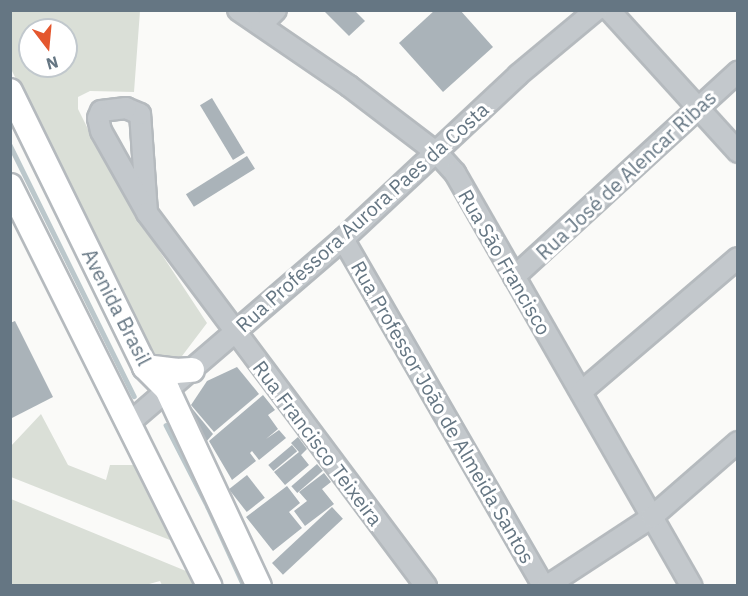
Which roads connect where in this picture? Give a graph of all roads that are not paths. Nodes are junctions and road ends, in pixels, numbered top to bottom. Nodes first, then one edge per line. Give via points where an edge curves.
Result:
1 (238, 10) edge
2 (276, 10) edge
3 (596, 10) edge
4 (609, 10) edge
5 (261, 25) junction
6 (738, 72) edge
7 (10, 91) edge
8 (698, 109) junction
9 (738, 152) edge
10 (436, 153) junction
11 (10, 186) edge
12 (147, 213) junction
13 (343, 239) junction
14 (738, 258) edge
15 (514, 277) junction
16 (236, 333) junction
17 (145, 367) junction
18 (192, 370) junction
19 (167, 389) junction
20 (580, 392) junction
21 (128, 424) junction
22 (738, 442) edge
23 (652, 517) junction
24 (209, 585) edge
25 (259, 585) edge
26 (426, 585) edge
27 (545, 585) edge
28 (692, 585) edge

1 - 5 street, Rua São Francisco
2 - 5 street
3 - 10 street, Rua Professora Aurora Paes da Costa via 518,75
4 - 8 street
5 - 10 street, Rua São Francisco
6 - 8 street, Rua José de Alencar Ribas
7 - 17 main road, Avenida Brasil
8 - 9 street
8 - 15 street, Rua José de Alencar Ribas
10 - 13 street, Rua Professora Aurora Paes da Costa
10 - 15 street, Rua São Francisco via 455,173
11 - 21 main road, Avenida Brasil
12 - 12 street, Rua Francisco Teixeira via 140,114 126,108 101,111 101,131
12 - 16 street, Rua Francisco Teixeira
13 - 16 street, Rua Professora Aurora Paes da Costa
13 - 27 street, Rua Professor João de Almeida Santos
14 - 20 street
15 - 20 street, Rua São Francisco
16 - 18 street, Rua Professora Aurora Paes da Costa
16 - 26 street, Rua Francisco Teixeira
17 - 18 main road
17 - 19 main road, Avenida Brasil
18 - 19 street, Rua Professora Aurora Paes da Costa
19 - 21 street, Rua Professora Aurora Paes da Costa
19 - 25 main road, Avenida Brasil
20 - 23 street, Rua São Francisco
21 - 24 main road, Avenida Brasil
22 - 23 street
23 - 27 street
23 - 28 street, Rua São Francisco

